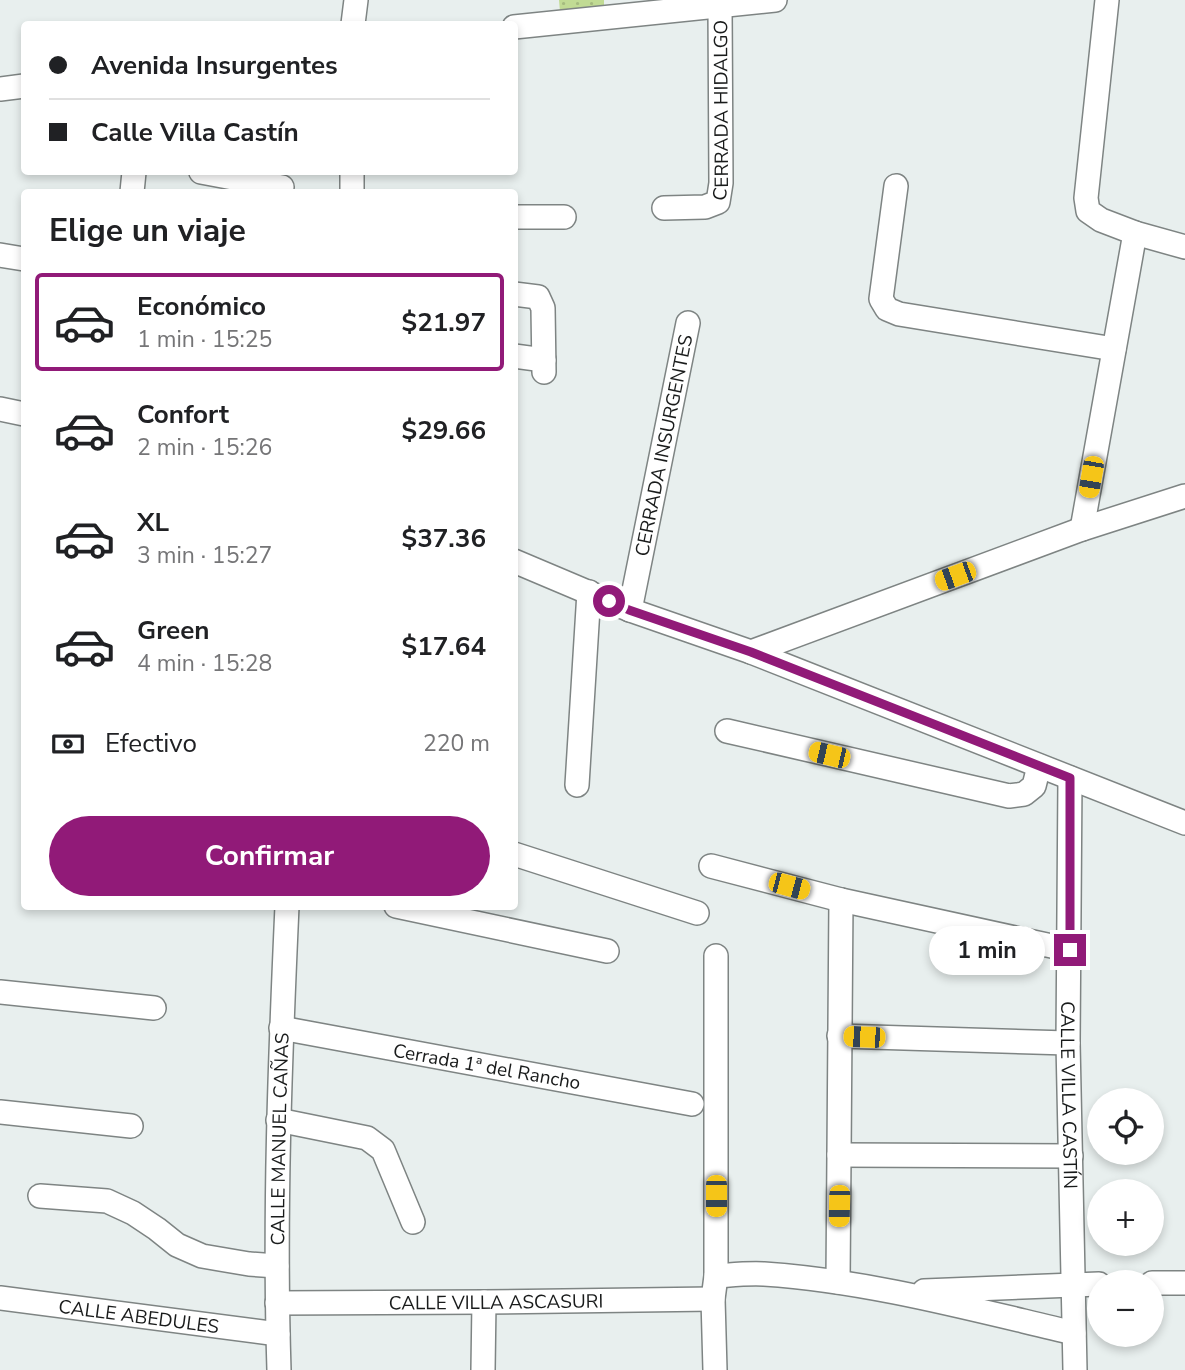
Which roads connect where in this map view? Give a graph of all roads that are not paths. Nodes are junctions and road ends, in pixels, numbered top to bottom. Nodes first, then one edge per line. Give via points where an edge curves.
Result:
1 (356, 0) edge
2 (775, 0) edge
3 (1107, 0) edge
4 (668, 6) edge
5 (720, 7) junction
6 (353, 21) edge
7 (518, 26) edge
8 (21, 86) edge
9 (0, 89) edge
10 (239, 175) edge
11 (896, 186) dead end
12 (282, 187) dead end
13 (664, 208) dead end
14 (518, 217) edge
15 (564, 217) dead end
16 (1135, 233) junction
17 (1185, 247) edge
18 (0, 255) edge
19 (21, 258) edge
20 (518, 294) edge
21 (688, 323) dead end
22 (1114, 349) junction
23 (518, 357) edge
24 (0, 409) edge
25 (21, 413) edge
26 (1185, 496) edge
27 (1082, 529) junction
28 (518, 563) edge
29 (589, 592) junction
30 (629, 610) junction
31 (751, 652) junction
32 (727, 732) dead end
33 (1039, 766) junction
34 (1070, 778) junction
35 (577, 785) dead end
36 (1185, 822) edge
37 (518, 855) edge
38 (711, 866) dead end
39 (841, 900) junction
40 (287, 910) edge
41 (415, 910) edge
42 (697, 913) dead end
43 (1070, 950) junction
44 (607, 951) dead end
45 (716, 956) dead end
46 (0, 992) edge
47 (154, 1008) dead end
48 (281, 1028) junction
49 (839, 1036) junction
50 (1068, 1043) junction
51 (692, 1104) dead end
52 (0, 1112) edge
53 (278, 1120) junction
54 (131, 1126) dead end
55 (839, 1155) junction
56 (1072, 1156) junction
57 (40, 1196) dead end
58 (414, 1222) dead end
59 (277, 1266) junction
60 (716, 1276) junction
61 (838, 1282) junction
62 (1164, 1283) edge
63 (1185, 1283) edge
64 (1072, 1284) junction
65 (1087, 1284) edge
66 (898, 1292) junction
67 (0, 1298) edge
68 (713, 1299) junction
69 (484, 1302) junction
70 (277, 1303) junction
71 (278, 1334) junction
72 (1074, 1334) junction
73 (279, 1370) edge
74 (483, 1370) edge
75 (715, 1370) edge
76 (1074, 1370) edge

1 - 6 street
2 - 5 street
3 - 16 street via 1086,198 1088,211
4 - 5 street
4 - 7 street
5 - 13 street, CERRADA HIDALGO via 718,201 705,207
8 - 9 street
10 - 12 street
11 - 22 street via 881,299 887,309
14 - 15 street
16 - 17 street
16 - 22 street
18 - 19 street
20 - 23 street via 538,297 543,308 544,366
21 - 30 street, CERRADA INSURGENTES
22 - 27 street
24 - 25 street
26 - 27 street
27 - 31 street
28 - 29 street
29 - 30 street
29 - 35 street
30 - 31 street
31 - 33 street
32 - 33 street via 1009,796 1034,786
33 - 34 street
34 - 36 street
34 - 43 street, CALLE VILLA CASTÍN
37 - 42 street
38 - 39 street
39 - 43 street
39 - 49 street
40 - 48 street, CALLE MANUEL CAÑAS
41 - 44 street
43 - 50 street, CALLE VILLA CASTÍN
45 - 60 street
46 - 47 street
48 - 51 street, Cerrada 1ª del Rancho
48 - 53 street, CALLE MANUEL CAÑAS
49 - 50 street
49 - 55 street
50 - 56 street, CALLE VILLA CASTÍN
52 - 54 street
53 - 58 street via 366,1138 383,1150
53 - 59 street, CALLE MANUEL CAÑAS
55 - 56 street
55 - 61 street
56 - 64 street, CALLE VILLA CASTÍN
57 - 59 street via 107,1201 202,1256
59 - 70 street, CALLE MANUEL CAÑAS
60 - 61 street via 761,1274
60 - 68 street
61 - 66 street
62 - 63 street
64 - 65 street
64 - 66 street
64 - 72 street, CALLE VILLA CASTÍN
66 - 72 street
67 - 71 street, CALLE ABEDULES
68 - 69 street, CALLE VILLA ASCASURI
68 - 75 street
69 - 70 street, CALLE VILLA ASCASURI
69 - 74 street
70 - 71 street, CALLE MANUEL CAÑAS
71 - 73 street, CALLE MANUEL CAÑAS
72 - 76 street, CALLE VILLA CASTÍN

